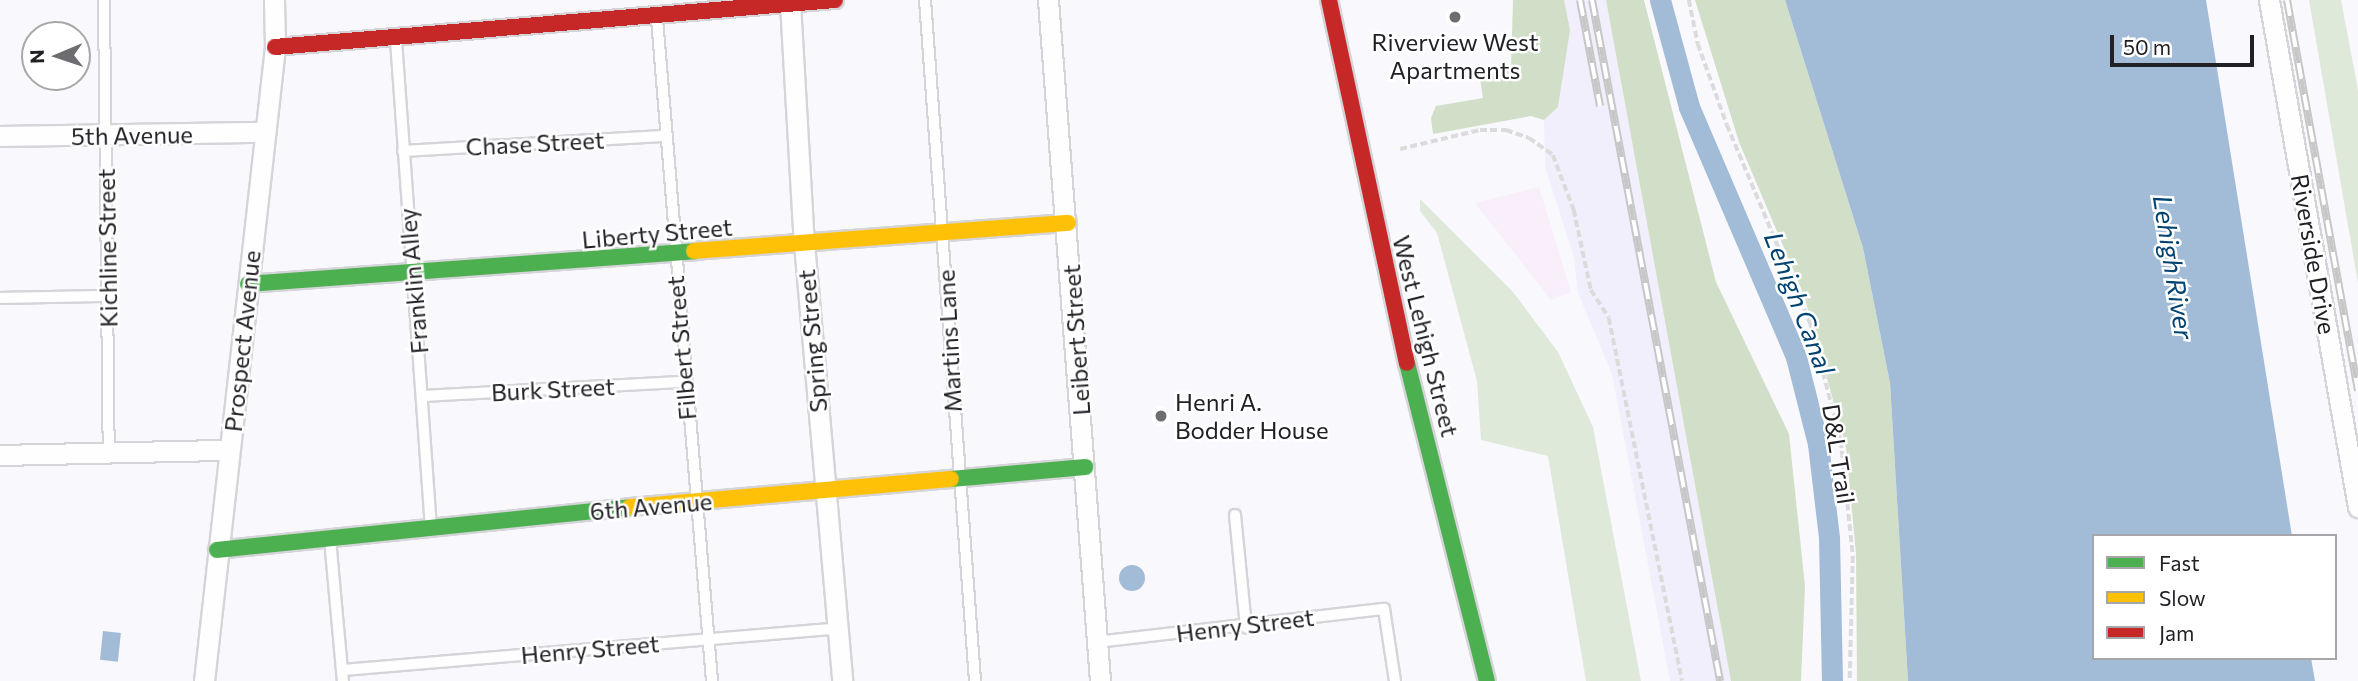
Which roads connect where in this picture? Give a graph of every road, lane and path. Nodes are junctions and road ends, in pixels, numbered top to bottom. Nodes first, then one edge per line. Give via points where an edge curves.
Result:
1 (104, 0) edge
2 (274, 0) edge
3 (835, 0) edge
4 (925, 0) edge
5 (1048, 0) edge
6 (1329, 0) edge
7 (1689, 0) edge
8 (2269, 0) edge
9 (790, 1) edge
10 (657, 15) junction
11 (396, 36) junction
12 (275, 47) junction
13 (265, 132) junction
14 (667, 135) junction
15 (0, 136) edge
16 (106, 136) junction
17 (1400, 149) dead end
18 (403, 151) junction
19 (1068, 223) junction
20 (943, 232) junction
21 (804, 243) junction
22 (673, 254) junction
23 (411, 274) junction
24 (248, 284) junction
25 (107, 296) junction
26 (0, 298) edge
27 (684, 382) junction
28 (422, 396) junction
29 (229, 450) junction
30 (109, 454) junction
31 (0, 455) edge
32 (1085, 467) junction
33 (958, 480) junction
34 (825, 491) junction
35 (695, 503) junction
36 (2358, 507) edge
37 (1235, 515) dead end
38 (432, 525) junction
39 (330, 538) junction
40 (217, 550) junction
41 (1246, 627) junction
42 (837, 628) junction
43 (710, 637) junction
44 (1097, 642) junction
45 (343, 675) edge
46 (204, 681) edge
47 (712, 681) edge
48 (842, 681) edge
49 (975, 681) edge
50 (1100, 681) edge
51 (1395, 681) edge
52 (1487, 681) edge
53 (1682, 681) edge
54 (1850, 681) edge

1 - 16 lane, Kichline Street
2 - 12 street, Prospect Avenue
3 - 9 street
4 - 20 lane, Martins Lane
5 - 19 street, Leibert Street
6 - 52 street, West Lehigh Street via 1402,343
7 - 54 path, D&L Trail via 1698,44 1727,125 1810,322 1842,440 1853,556
8 - 36 street, Riverside Drive
9 - 10 street
9 - 21 street, Spring Street
10 - 11 street
10 - 14 lane, Filbert Street
11 - 12 street
11 - 18 lane, Franklin Alley
12 - 13 street, Prospect Avenue
13 - 16 street, 5th Avenue
13 - 24 street, Prospect Avenue
14 - 18 lane, Chase Street
14 - 22 lane, Filbert Street
15 - 16 street, 5th Avenue
16 - 25 lane, Kichline Street
17 - 53 path via 1480,130 1506,130 1529,138 1553,155 1574,210 1591,290 1612,330
18 - 23 lane, Franklin Alley
19 - 20 street, Liberty Street
19 - 32 street, Leibert Street
20 - 21 street, Liberty Street
20 - 33 lane, Martins Lane
21 - 22 street, Liberty Street
21 - 34 street, Spring Street
22 - 23 street, Liberty Street
22 - 27 lane, Filbert Street
23 - 24 street, Liberty Street
23 - 28 lane, Franklin Alley
24 - 29 street, Prospect Avenue
25 - 26 lane
25 - 30 lane, Kichline Street
27 - 28 lane, Burk Street
27 - 35 lane, Filbert Street
28 - 38 lane, Franklin Alley
29 - 30 street
29 - 40 street, Prospect Avenue
30 - 31 street
32 - 33 street, 6th Avenue
32 - 44 street, Leibert Street
33 - 34 street, 6th Avenue
33 - 49 lane, Martins Lane
34 - 35 street, 6th Avenue
34 - 42 street, Spring Street
35 - 38 street, 6th Avenue
35 - 43 lane, Filbert Street
37 - 41 lane
38 - 39 street, 6th Avenue
39 - 40 street, 6th Avenue
39 - 45 lane
40 - 46 street, Prospect Avenue
41 - 44 lane, Henry Street
41 - 51 lane, Henry Street via 1384,609
42 - 43 lane, Henry Street
42 - 48 street, Spring Street
43 - 45 lane, Henry Street
43 - 47 lane, Filbert Street
44 - 50 street, Leibert Street

